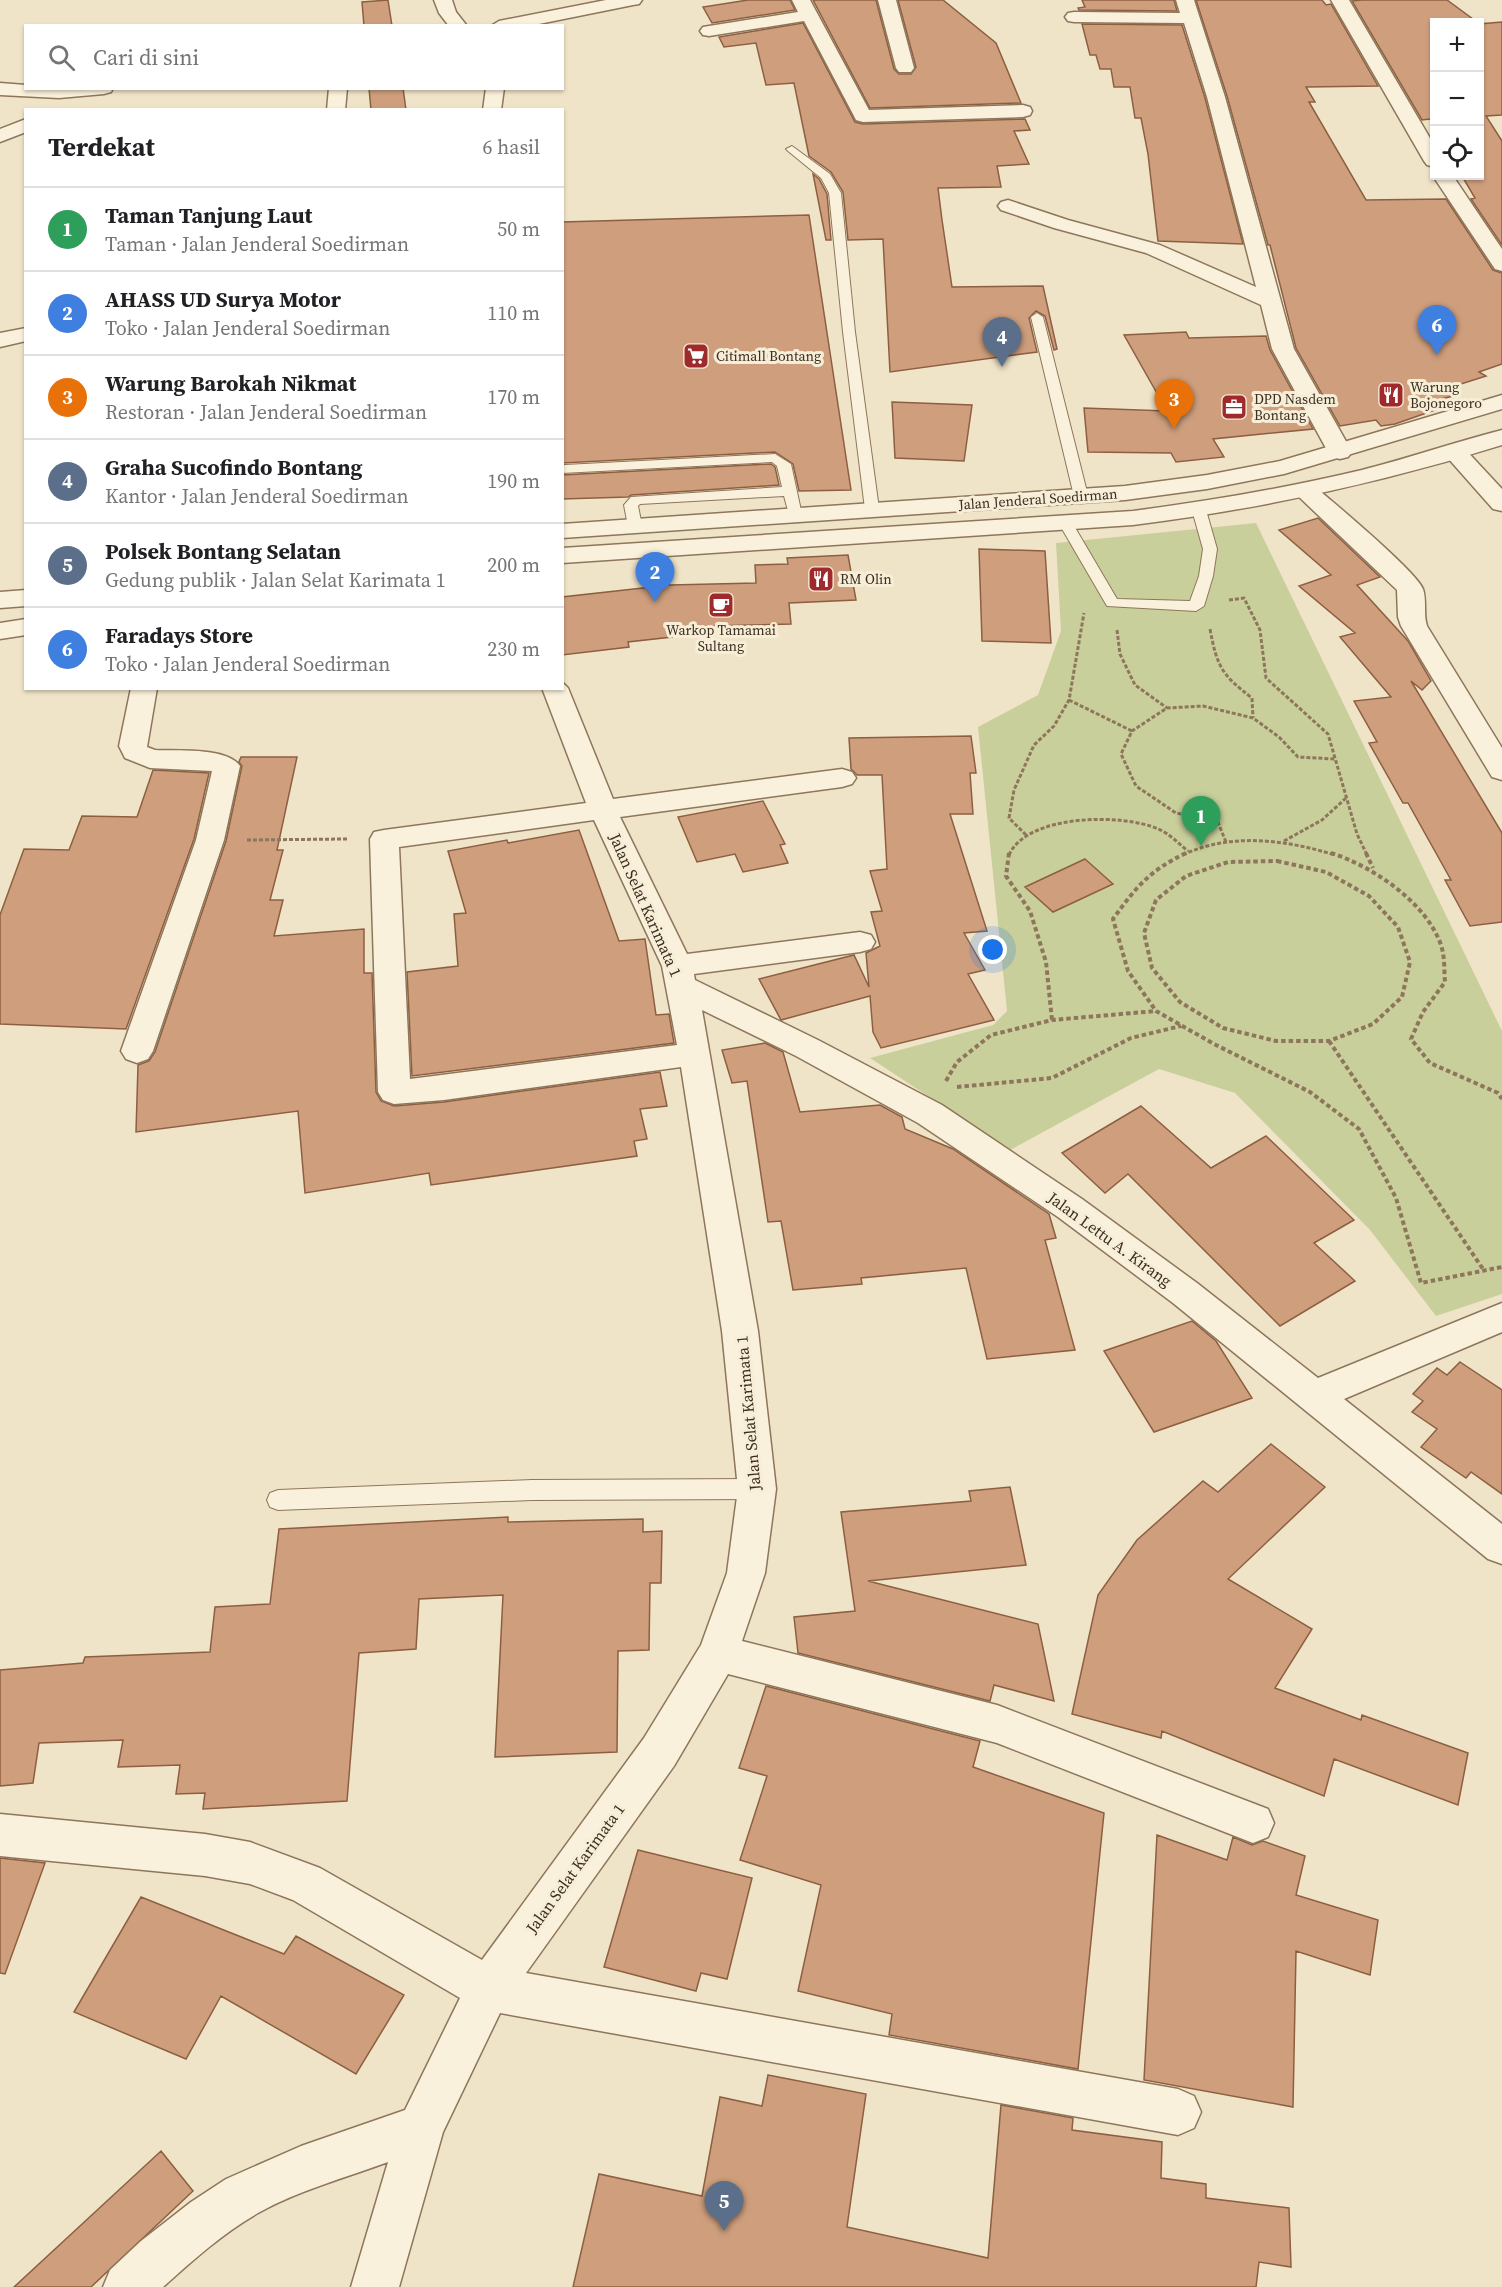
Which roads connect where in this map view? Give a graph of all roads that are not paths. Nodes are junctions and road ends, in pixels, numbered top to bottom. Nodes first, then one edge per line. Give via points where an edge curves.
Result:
1 (443, 0) edge
2 (633, 0) edge
3 (887, 0) edge
4 (1340, 0) edge
5 (805, 7) edge
6 (1188, 9) edge
7 (1074, 17) dead end
8 (457, 24) edge
9 (509, 24) edge
10 (709, 31) dead end
11 (904, 68) dead end
12 (0, 89) edge
13 (24, 90) edge
14 (40, 90) edge
15 (87, 90) edge
16 (338, 90) edge
17 (495, 90) edge
18 (79, 91) junction
19 (64, 108) edge
20 (336, 108) edge
21 (492, 108) edge
22 (1023, 111) dead end
23 (24, 126) edge
24 (0, 136) edge
25 (792, 149) dead end
26 (1430, 154) edge
27 (1446, 180) edge
28 (1008, 206) dead end
29 (1502, 265) edge
30 (1272, 302) junction
31 (1037, 317) dead end
32 (24, 334) edge
33 (0, 340) edge
34 (1502, 402) edge
35 (1502, 436) edge
36 (1340, 452) junction
37 (1455, 452) junction
38 (565, 469) dead end
39 (789, 491) junction
40 (1306, 491) junction
41 (1081, 496) junction
42 (1502, 504) edge
43 (872, 509) junction
44 (1199, 510) junction
45 (795, 515) junction
46 (1065, 522) junction
47 (635, 526) junction
48 (564, 531) edge
49 (564, 556) edge
50 (24, 598) edge
51 (0, 600) edge
52 (24, 627) edge
53 (0, 630) edge
54 (144, 690) edge
55 (556, 690) edge
56 (1502, 770) edge
57 (842, 778) dead end
58 (603, 810) junction
59 (860, 942) dead end
60 (679, 976) junction
61 (137, 1051) dead end
62 (695, 1054) junction
63 (1502, 1317) edge
64 (1312, 1397) junction
65 (758, 1489) junction
66 (278, 1500) dead end
67 (1502, 1547) edge
68 (718, 1653) junction
69 (1253, 1823) dead end
70 (0, 1835) edge
71 (488, 1989) junction
72 (1178, 2112) dead end
73 (421, 2127) junction
74 (127, 2287) edge
75 (375, 2287) edge

1 - 8 street
2 - 9 street
3 - 11 street
4 - 26 street
5 - 10 street
5 - 22 street via 863,116
6 - 7 street
6 - 30 street
12 - 13 street
14 - 18 street
15 - 18 street
16 - 20 street
17 - 21 street
18 - 19 street via 75,102
23 - 24 street
25 - 43 lane via 826,176 835,193
27 - 29 street
28 - 30 street via 1153,249
30 - 36 street via 1289,363
31 - 41 lane
32 - 33 street
34 - 36 street, Jalan Jenderal Soedirman
35 - 37 street, Jalan Jenderal Soedirman
36 - 41 street, Jalan Jenderal Soedirman via 1207,482
37 - 40 street, Jalan Jenderal Soedirman
37 - 42 street
38 - 39 lane via 775,458 784,464
39 - 45 lane
39 - 47 lane via 636,500 631,505
40 - 44 street, Jalan Jenderal Soedirman
40 - 56 street via 1410,589 1414,626
41 - 43 street, Jalan Jenderal Soedirman
43 - 45 street, Jalan Jenderal Soedirman
44 - 46 street, Jalan Jenderal Soedirman
44 - 46 lane via 1210,549 1196,606 1112,603
45 - 47 street, Jalan Jenderal Soedirman
46 - 49 street, Jalan Jenderal Soedirman
47 - 48 street, Jalan Jenderal Soedirman
50 - 51 street
52 - 53 street
54 - 61 street via 135,752 150,759 217,762 226,766 210,840
55 - 58 street, Jalan Selat Karimata 1
57 - 58 street
58 - 60 street, Jalan Selat Karimata 1
58 - 62 street via 384,839 394,1092
59 - 60 street
60 - 62 street, Jalan Selat Karimata 1
60 - 64 street, Jalan Lettu A. Kirang via 930,1114 1118,1243
62 - 65 street, Jalan Selat Karimata 1 via 740,1331
63 - 64 street
64 - 67 street, Jalan Lettu A. Kirang
65 - 66 lane via 532,1490
65 - 68 street, Jalan Selat Karimata 1 via 746,1573
68 - 69 street via 997,1724
68 - 71 street, Jalan Selat Karimata 1 via 659,1752
70 - 71 street via 250,1863 322,1892
71 - 72 street
71 - 73 street, Jalan Selat Karimata 1
73 - 74 street via 262,2187 187,2233
73 - 75 street, Jalan Selat Karimata 1

